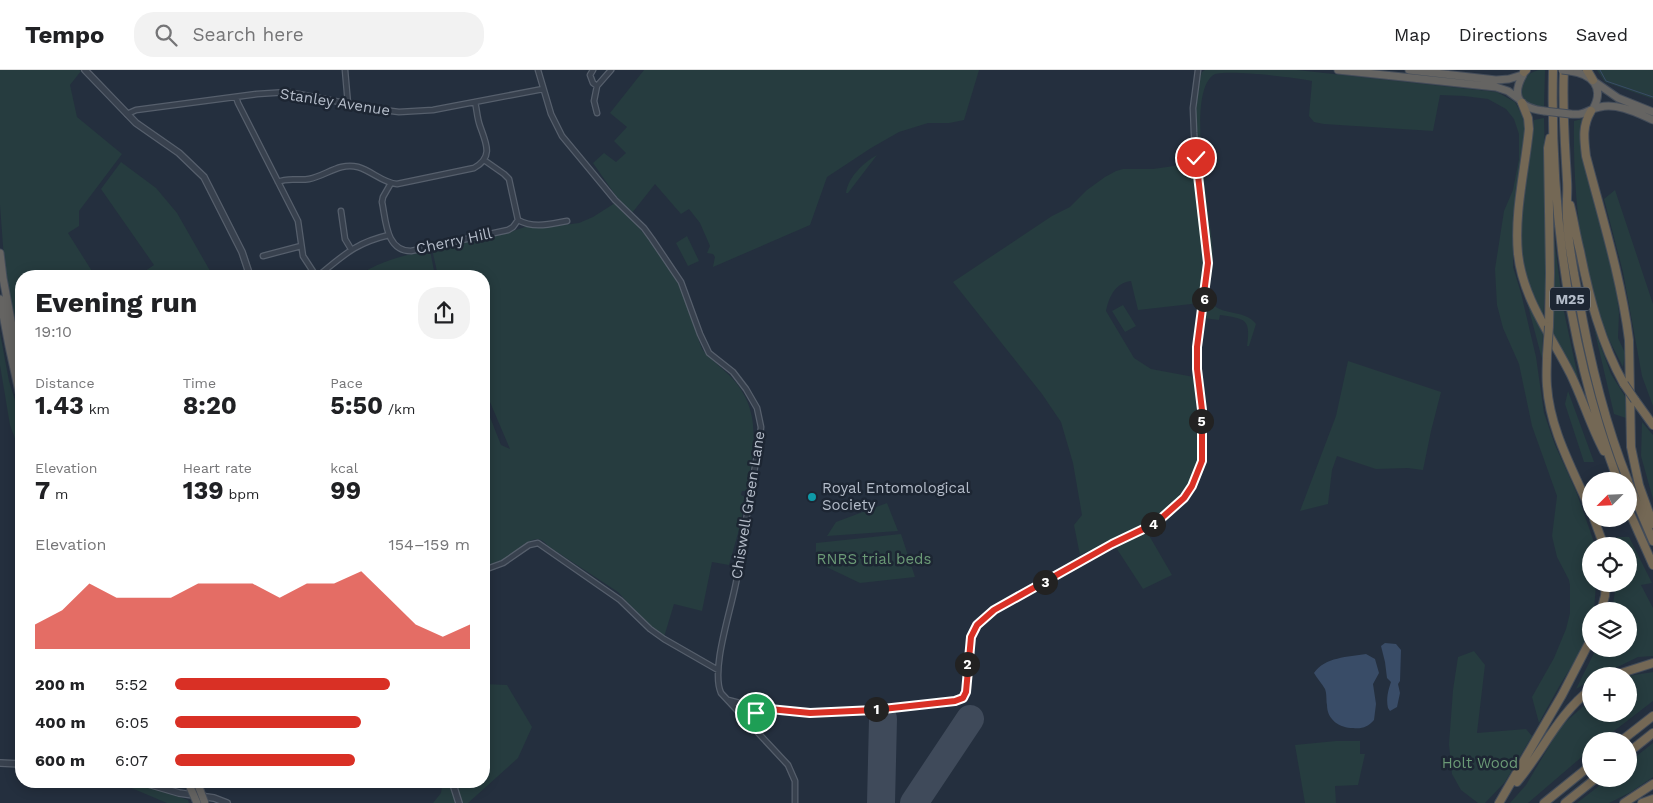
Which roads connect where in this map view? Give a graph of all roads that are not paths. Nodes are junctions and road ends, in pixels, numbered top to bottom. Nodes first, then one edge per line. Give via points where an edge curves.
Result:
1 (84, 70) edge
2 (345, 70) edge
3 (538, 70) edge
4 (593, 70) edge
5 (611, 70) edge
6 (1198, 70) edge
7 (1338, 70) edge
8 (1408, 70) edge
9 (1553, 70) edge
10 (1565, 70) edge
11 (1587, 70) edge
12 (1525, 72) edge
13 (1594, 81) junction
14 (597, 86) junction
15 (543, 89) junction
16 (236, 97) junction
17 (1520, 101) junction
18 (475, 102) junction
19 (348, 104) junction
20 (1592, 110) junction
21 (1653, 112) edge
22 (597, 113) dead end
23 (127, 114) junction
24 (1653, 120) edge
25 (1552, 127) junction
26 (484, 160) junction
27 (278, 182) junction
28 (391, 183) junction
29 (1568, 196) junction
30 (341, 212) dead end
31 (518, 220) junction
32 (567, 221) dead end
33 (389, 235) junction
34 (300, 246) junction
35 (351, 249) junction
36 (0, 253) edge
37 (263, 256) dead end
38 (248, 270) edge
39 (312, 270) edge
40 (325, 270) edge
41 (0, 299) edge
42 (15, 342) edge
43 (15, 372) edge
44 (1653, 425) edge
45 (1612, 466) junction
46 (1614, 472) edge
47 (1624, 472) edge
48 (1582, 491) edge
49 (1638, 506) edge
50 (1653, 524) edge
51 (1637, 528) edge
52 (1653, 542) edge
53 (1653, 565) edge
54 (490, 568) edge
55 (1582, 656) edge
56 (1653, 663) edge
57 (1637, 668) edge
58 (718, 670) junction
59 (1582, 697) edge
60 (728, 700) junction
61 (759, 708) junction
62 (1653, 716) edge
63 (757, 730) junction
64 (1633, 732) edge
65 (1653, 733) edge
66 (1637, 746) edge
67 (0, 763) edge
68 (15, 764) edge
69 (1582, 772) edge
70 (1653, 784) edge
71 (1585, 787) edge
72 (161, 788) edge
73 (193, 788) edge
74 (198, 788) edge
75 (454, 788) edge
76 (1653, 799) edge
77 (197, 803) edge
78 (205, 803) edge
79 (227, 803) edge
80 (459, 803) edge
81 (795, 803) edge
82 (1500, 803) edge
83 (1544, 803) edge
84 (1565, 803) edge
85 (1624, 803) edge
86 (1642, 803) edge

1 - 23 street
2 - 19 street
3 - 15 street, Chiswell Green Lane
4 - 14 street via 590,75
5 - 14 street
6 - 61 street via 1193,102 1194,133 1208,263 1197,347 1202,461 1188,493 1156,523 994,610 977,625 971,637 963,698 810,713
7 - 17 highway via 1496,87
8 - 12 highway via 1496,80
9 - 25 highway, M25
10 - 13 highway via 1584,74
10 - 29 highway, M25 via 1563,121
11 - 13 highway
12 - 17 highway via 1518,88
13 - 20 highway via 1597,95
13 - 21 highway via 1618,98
14 - 22 street via 594,101
15 - 18 street, Stanley Avenue
15 - 58 street, Chiswell Green Lane via 562,136 615,200 644,228 668,260 684,288 709,353 737,377 757,408 760,438
16 - 19 street, Stanley Avenue via 288,92
16 - 23 street, Stanley Avenue via 136,110
16 - 27 street
17 - 20 highway, bridge via 1529,108 1544,111 1578,115
17 - 45 highway, M25 via 1529,129 1517,239 1522,278
18 - 19 street, Stanley Avenue via 417,112
18 - 26 street via 486,143
20 - 24 highway via 1603,106 1616,107
20 - 50 highway via 1585,123 1585,147 1624,309 1629,340 1631,447
23 - 38 street via 179,153 204,178
25 - 45 highway, M25 via 1564,267 1575,333
25 - 48 highway, bridge via 1548,148 1550,273 1546,384 1556,429
26 - 28 street via 470,170
26 - 31 street via 507,176
27 - 28 street via 308,179 349,166
27 - 34 street via 298,221
28 - 33 street via 382,197
29 - 44 highway, bridge via 1584,273 1612,360 1624,384
29 - 47 highway, M25 via 1572,264 1585,336 1600,400
30 - 35 street via 345,239
31 - 32 street via 533,226
31 - 33 street, Cherry Hill via 508,230 411,251 395,246
33 - 35 street via 365,241
34 - 37 street
34 - 39 street
35 - 40 street
36 - 42 highway
41 - 43 highway
45 - 46 highway, M25
49 - 52 highway, M25
51 - 53 highway
54 - 58 street via 538,543 620,600 664,639
55 - 82 highway
56 - 57 highway
58 - 60 street, Chiswell Green Lane via 719,687
59 - 82 highway via 1557,723
60 - 61 street
60 - 63 street, Chiswell Green Lane
61 - 63 street via 755,717
62 - 64 highway
63 - 81 street, Chiswell Green Lane via 788,766 795,781
65 - 66 highway
67 - 68 street
69 - 83 highway
70 - 85 highway
71 - 84 highway
72 - 79 street
73 - 77 highway, bridge
74 - 78 highway, bridge
75 - 80 street
76 - 86 highway

